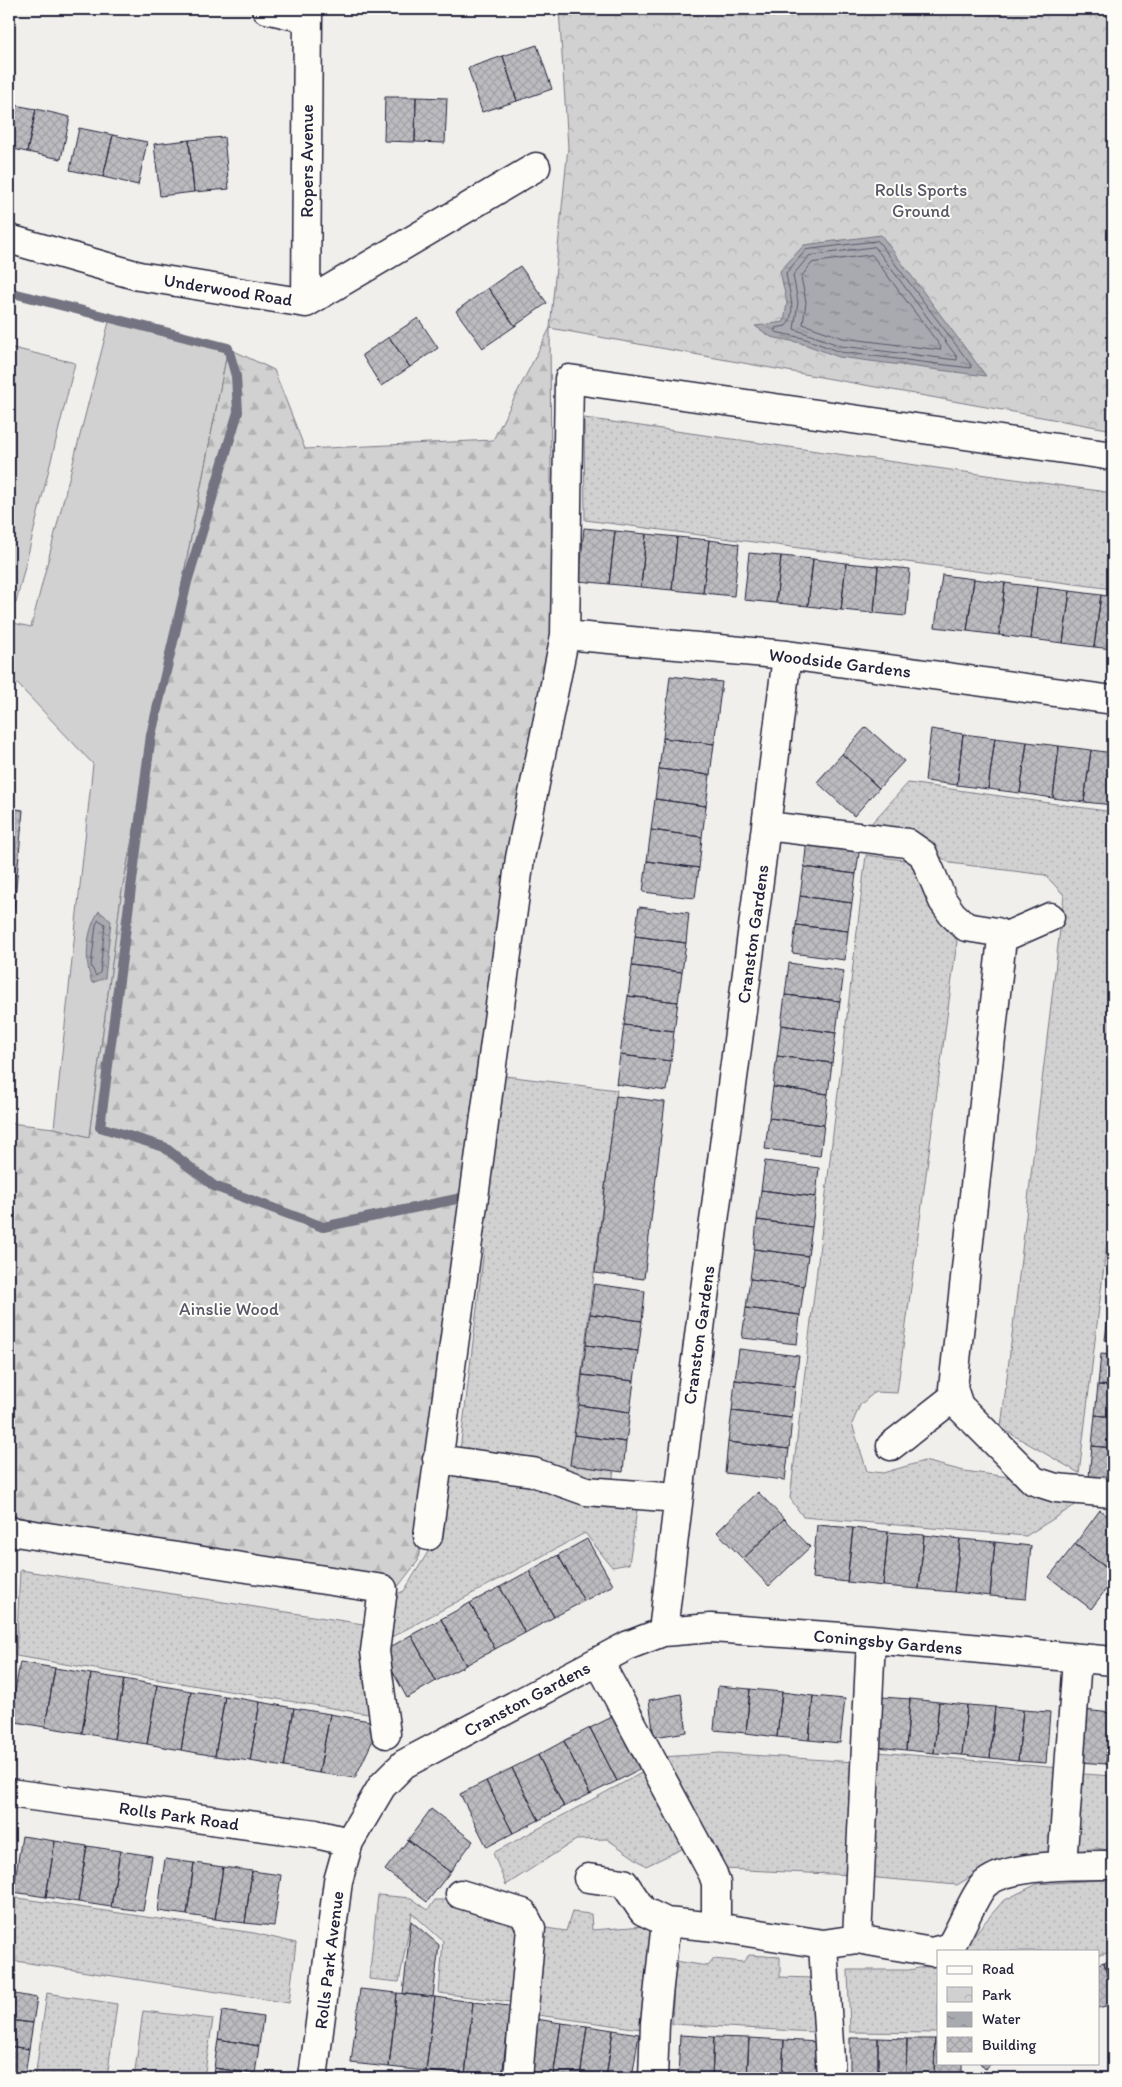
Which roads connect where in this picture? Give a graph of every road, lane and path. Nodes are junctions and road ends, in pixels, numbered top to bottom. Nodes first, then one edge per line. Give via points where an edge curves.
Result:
1 (266, 9) edge
2 (308, 14) edge
3 (536, 167) dead end
4 (9, 239) edge
5 (306, 303) junction
6 (1113, 456) edge
7 (565, 635) junction
8 (788, 655) junction
9 (1113, 700) edge
10 (768, 826) junction
11 (1050, 918) dead end
12 (1002, 938) junction
13 (954, 1396) junction
14 (891, 1446) dead end
15 (437, 1459) junction
16 (1113, 1493) edge
17 (678, 1498) junction
18 (9, 1532) edge
19 (428, 1536) dead end
20 (663, 1632) junction
21 (871, 1639) junction
22 (1077, 1659) junction
23 (1113, 1661) edge
24 (599, 1662) junction
25 (386, 1734) dead end
26 (9, 1793) edge
27 (348, 1842) junction
28 (1062, 1865) junction
29 (1113, 1865) edge
30 (588, 1878) dead end
31 (460, 1894) dead end
32 (666, 1922) junction
33 (716, 1927) junction
34 (857, 1939) junction
35 (823, 1944) junction
36 (939, 1950) edge
37 (937, 1951) edge
38 (314, 2078) edge
39 (518, 2078) edge
40 (653, 2078) edge
41 (831, 2078) edge

1 - 2 street, Ropers Avenue
2 - 5 street, Ropers Avenue
3 - 5 street, Underwood Road
4 - 5 street, Underwood Road via 138,276
6 - 7 street via 569,379
7 - 8 street, Woodside Gardens
7 - 15 street via 520,858
8 - 9 street, Woodside Gardens
8 - 10 street, Cranston Gardens
10 - 12 street via 907,843 923,854 952,914 966,927 997,932
10 - 17 street, Cranston Gardens
11 - 12 street
12 - 13 street via 953,1378
13 - 14 street
13 - 16 street via 959,1406 1034,1481 1056,1488
15 - 17 street via 533,1472 586,1492
15 - 19 street
17 - 20 street, Cranston Gardens
18 - 25 street via 383,1589 375,1650
20 - 21 street, Coningsby Gardens via 711,1628
20 - 24 street, Cranston Gardens via 629,1645
21 - 22 street, Coningsby Gardens
21 - 34 street
22 - 23 street, Coningsby Gardens
22 - 28 street
24 - 27 street, Cranston Gardens via 404,1764 382,1786
24 - 33 street via 713,1874
26 - 27 street, Rolls Park Road via 316,1834
27 - 38 street, Rolls Park Avenue via 338,1882
28 - 29 street
28 - 36 street via 1004,1874 992,1879 982,1887 950,1947
30 - 32 street via 624,1883 643,1910
31 - 39 street via 523,1913 532,1928
32 - 33 street
32 - 40 street via 655,2023
33 - 35 street
34 - 35 street
34 - 37 street
35 - 41 street

